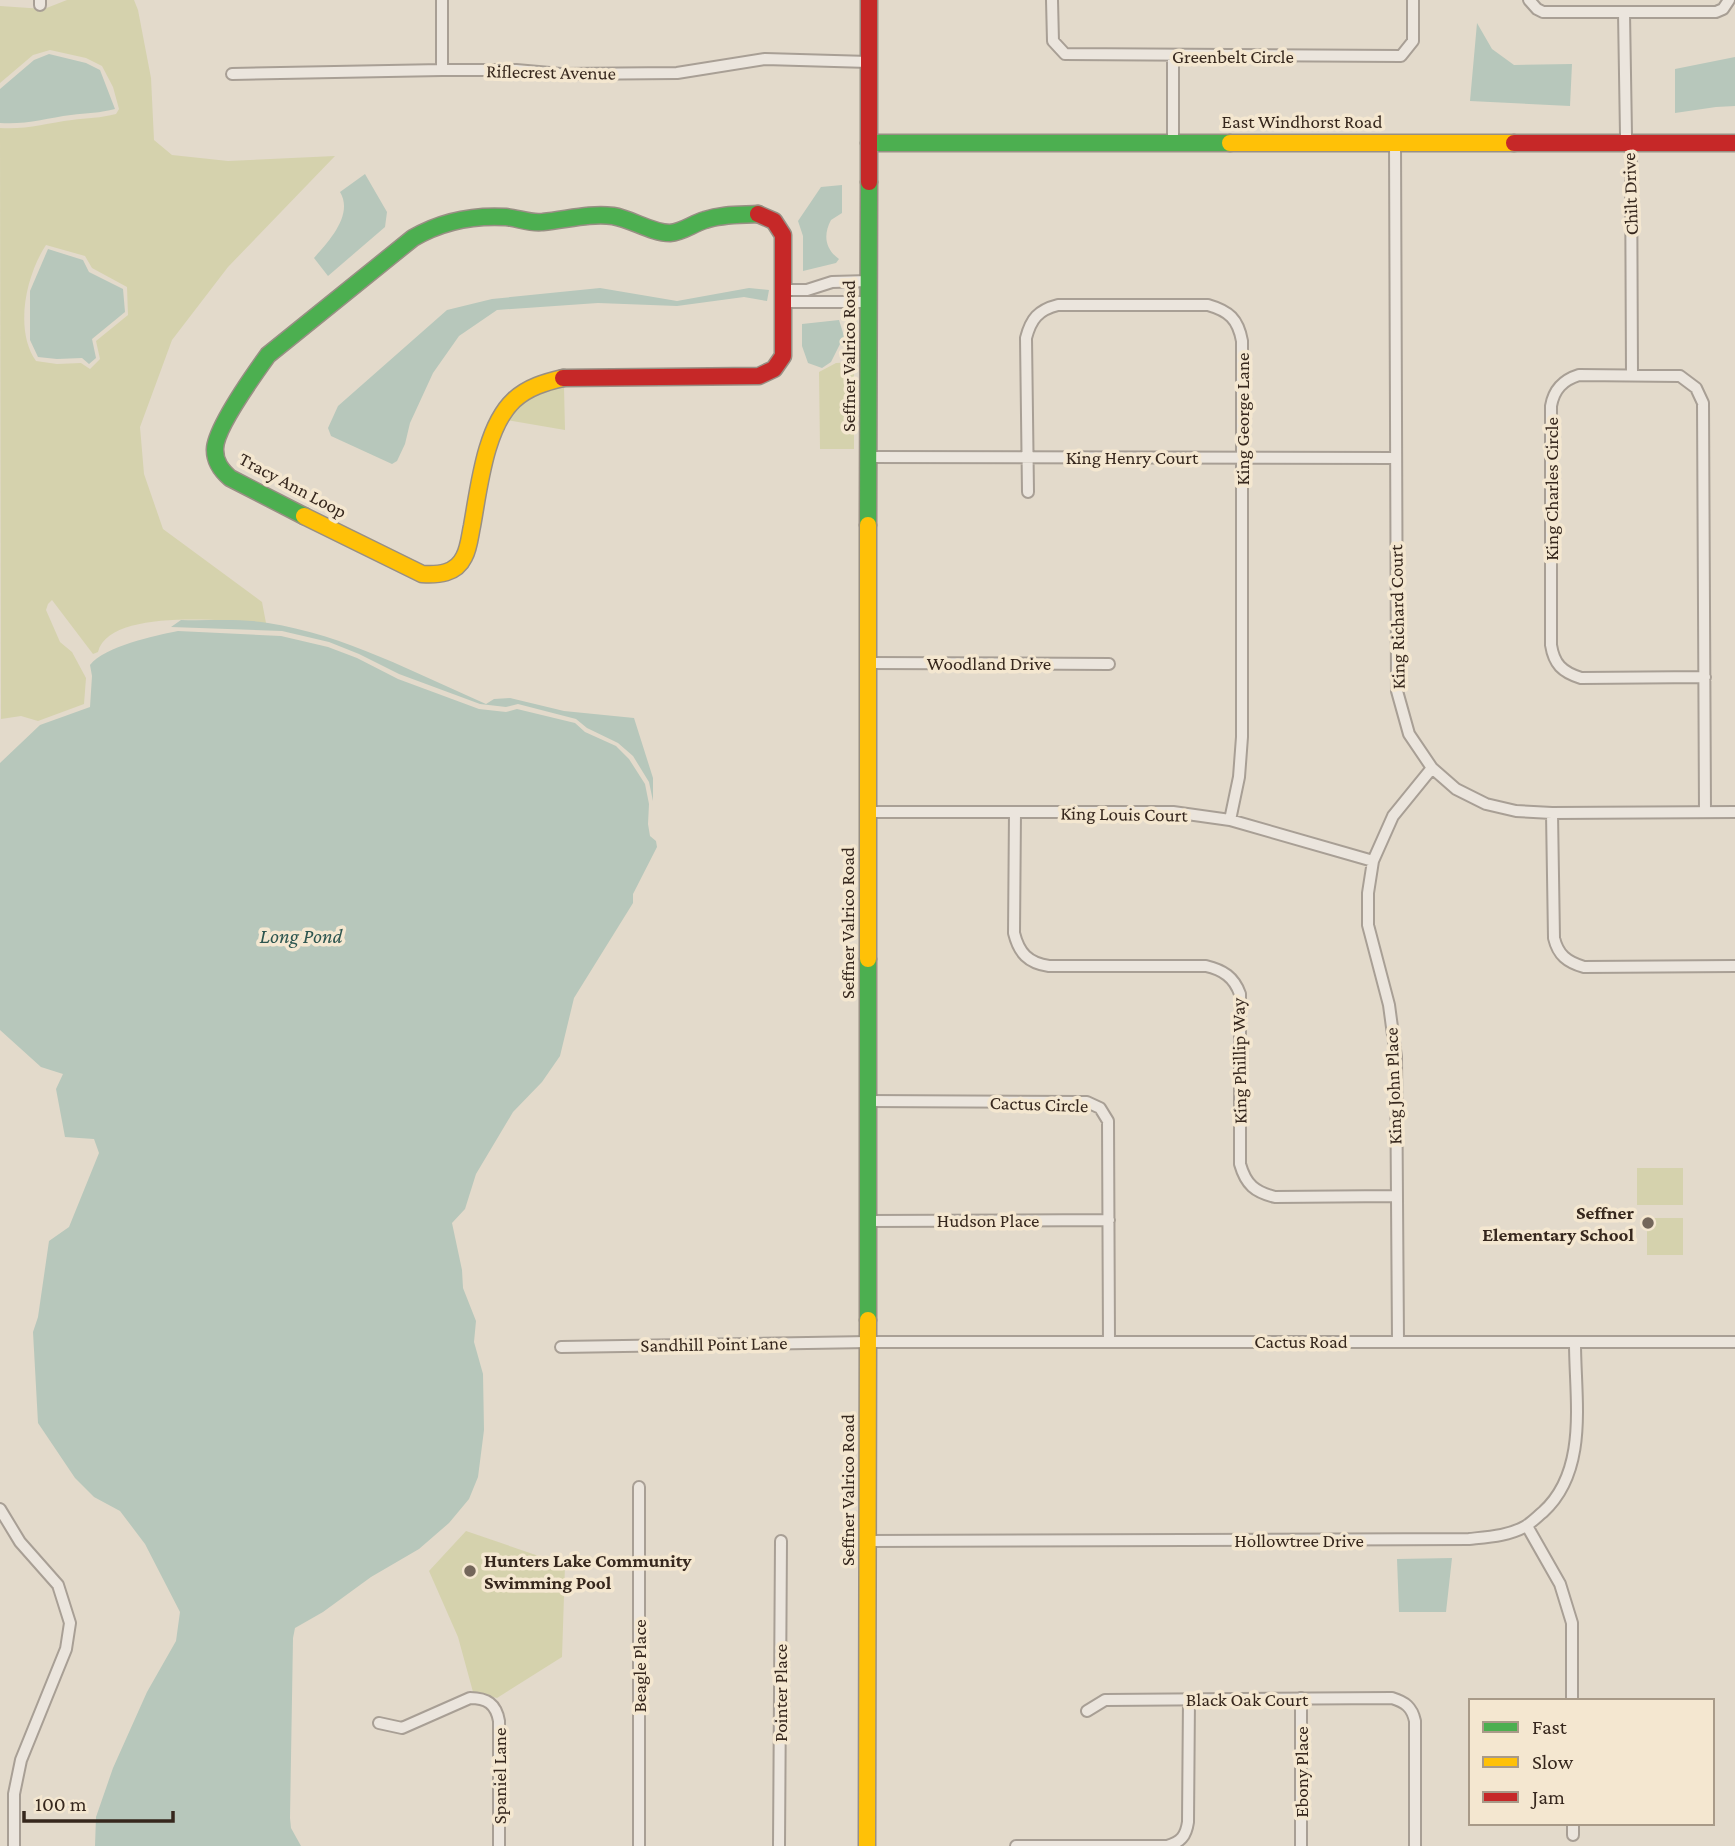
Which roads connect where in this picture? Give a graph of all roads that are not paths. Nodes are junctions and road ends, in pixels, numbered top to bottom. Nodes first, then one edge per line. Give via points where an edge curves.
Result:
1 (442, 0) edge
2 (869, 0) edge
3 (1052, 0) edge
4 (1413, 0) edge
5 (1529, 0) edge
6 (1729, 0) edge
7 (1624, 13) junction
8 (1173, 57) junction
9 (869, 62) junction
10 (442, 70) junction
11 (232, 74) dead end
12 (1173, 142) junction
13 (1395, 142) junction
14 (869, 143) junction
15 (1627, 143) junction
16 (1735, 143) edge
17 (869, 281) junction
18 (828, 282) junction
19 (783, 296) junction
20 (829, 302) junction
21 (869, 302) junction
22 (1632, 374) junction
23 (869, 457) junction
24 (1028, 457) junction
25 (1243, 457) junction
26 (1395, 458) junction
27 (1028, 492) dead end
28 (868, 663) junction
29 (1109, 664) dead end
30 (1705, 677) junction
31 (1432, 768) junction
32 (868, 812) junction
33 (1015, 812) junction
34 (1705, 812) junction
35 (1735, 812) edge
36 (1552, 813) junction
37 (1230, 821) junction
38 (1373, 861) junction
39 (1735, 967) edge
40 (867, 1101) junction
41 (1395, 1196) junction
42 (867, 1220) junction
43 (1109, 1220) junction
44 (1398, 1340) junction
45 (1110, 1341) junction
46 (867, 1342) junction
47 (1735, 1342) edge
48 (1575, 1343) junction
49 (561, 1347) dead end
50 (639, 1487) dead end
51 (0, 1509) edge
52 (1527, 1525) junction
53 (781, 1541) dead end
54 (868, 1541) junction
55 (1189, 1699) junction
56 (1301, 1699) junction
57 (1573, 1699) edge
58 (1087, 1711) dead end
59 (379, 1723) dead end
60 (14, 1846) edge
61 (499, 1846) edge
62 (639, 1846) edge
63 (779, 1846) edge
64 (867, 1846) edge
65 (1016, 1846) edge
66 (1108, 1846) edge
67 (1301, 1846) edge
68 (1415, 1846) edge

1 - 10 street
2 - 9 street, Seffner Valrico Road
3 - 8 street, Greenbelt Circle via 1052,41 1065,54
4 - 8 street, Greenbelt Circle via 1413,41 1401,56
5 - 7 street via 1543,12
6 - 7 street via 1716,12
7 - 15 street, Chilt Drive
8 - 12 street
9 - 10 street, Riflecrest Avenue via 765,59 677,73
9 - 14 street, Seffner Valrico Road
10 - 11 street, Riflecrest Avenue
12 - 13 street, East Windhorst Road
12 - 14 street, East Windhorst Road
13 - 15 street, East Windhorst Road
13 - 26 street, King Richard Court
14 - 17 street, Seffner Valrico Road
15 - 16 street, East Windhorst Road
15 - 22 street, Chilt Drive via 1631,152
17 - 18 street
17 - 21 street, Seffner Valrico Road
18 - 19 street
18 - 20 street
19 - 19 street, Tracy Ann Loop via 783,235 777,222 768,217 723,215 667,233 613,216 576,216 553,223 508,217 452,220 413,238 268,355 216,439 216,462 235,482 422,574 446,575 465,556 499,416 525,390 565,378 759,376 773,372 783,356
19 - 20 street
20 - 21 street
21 - 23 street, Seffner Valrico Road
22 - 30 street, King Charles Circle via 1680,376 1696,388 1703,403
22 - 30 street, King Charles Circle via 1579,375 1553,394 1552,657 1558,667 1581,678
23 - 24 street, King Henry Court
23 - 28 street, Seffner Valrico Road
24 - 25 street, King Henry Court
24 - 25 street, King George Lane via 1026,338 1037,314 1058,305 1208,305 1224,310 1240,328
24 - 27 street, King George Lane
25 - 26 street, King Henry Court
25 - 37 street, King George Lane via 1242,737
26 - 31 street, King Richard Court via 1397,691 1409,734
28 - 29 street, Woodland Drive
28 - 32 street, Seffner Valrico Road
30 - 34 street, King Charles Circle
31 - 36 street, King Richard Court via 1456,789 1486,804
31 - 38 street, King John Place via 1393,816
32 - 33 street, King Louis Court
32 - 40 street, Seffner Valrico Road
33 - 37 street, King Louis Court via 1173,812
33 - 41 street, King Phillip Way via 1014,933 1025,958 1049,966 1206,966 1220,969 1236,984 1240,994 1240,1164 1250,1186 1275,1197
34 - 35 street, King Richard Court
34 - 36 street, King Richard Court
36 - 39 street via 1554,938 1563,957 1584,967
37 - 38 street, King Louis Court
38 - 41 street, King John Place via 1368,925 1389,1006 1396,1057
40 - 42 street, Seffner Valrico Road
40 - 43 street, Cactus Circle via 1094,1103 1108,1121
41 - 44 street, King John Place
42 - 43 street, Hudson Place
42 - 46 street, Seffner Valrico Road
43 - 45 street, Cactus Circle
44 - 45 street, Cactus Road
44 - 48 street, Cactus Road
45 - 46 street, Cactus Road
46 - 49 street, Sandhill Point Lane
46 - 54 street, Seffner Valrico Road
47 - 48 street, Cactus Road
48 - 52 street, Hollowtree Drive via 1573,1466 1556,1500
50 - 62 street, Beagle Place
51 - 60 street via 20,1542 58,1585 70,1623 65,1649 22,1760 14,1794
52 - 54 street, Hollowtree Drive via 1500,1536 1469,1539
52 - 57 street via 1560,1584 1572,1623
53 - 63 street, Pointer Place
54 - 64 street, Seffner Valrico Road
55 - 56 street, Black Oak Court
55 - 58 street, Black Oak Court via 1105,1700
55 - 66 street via 1188,1822 1183,1838 1167,1846
56 - 67 street, Ebony Place
56 - 68 street, Black Oak Court via 1392,1698 1408,1704 1415,1721
59 - 61 street, Spaniel Lane via 402,1728 470,1699 491,1703 499,1721
65 - 66 street

